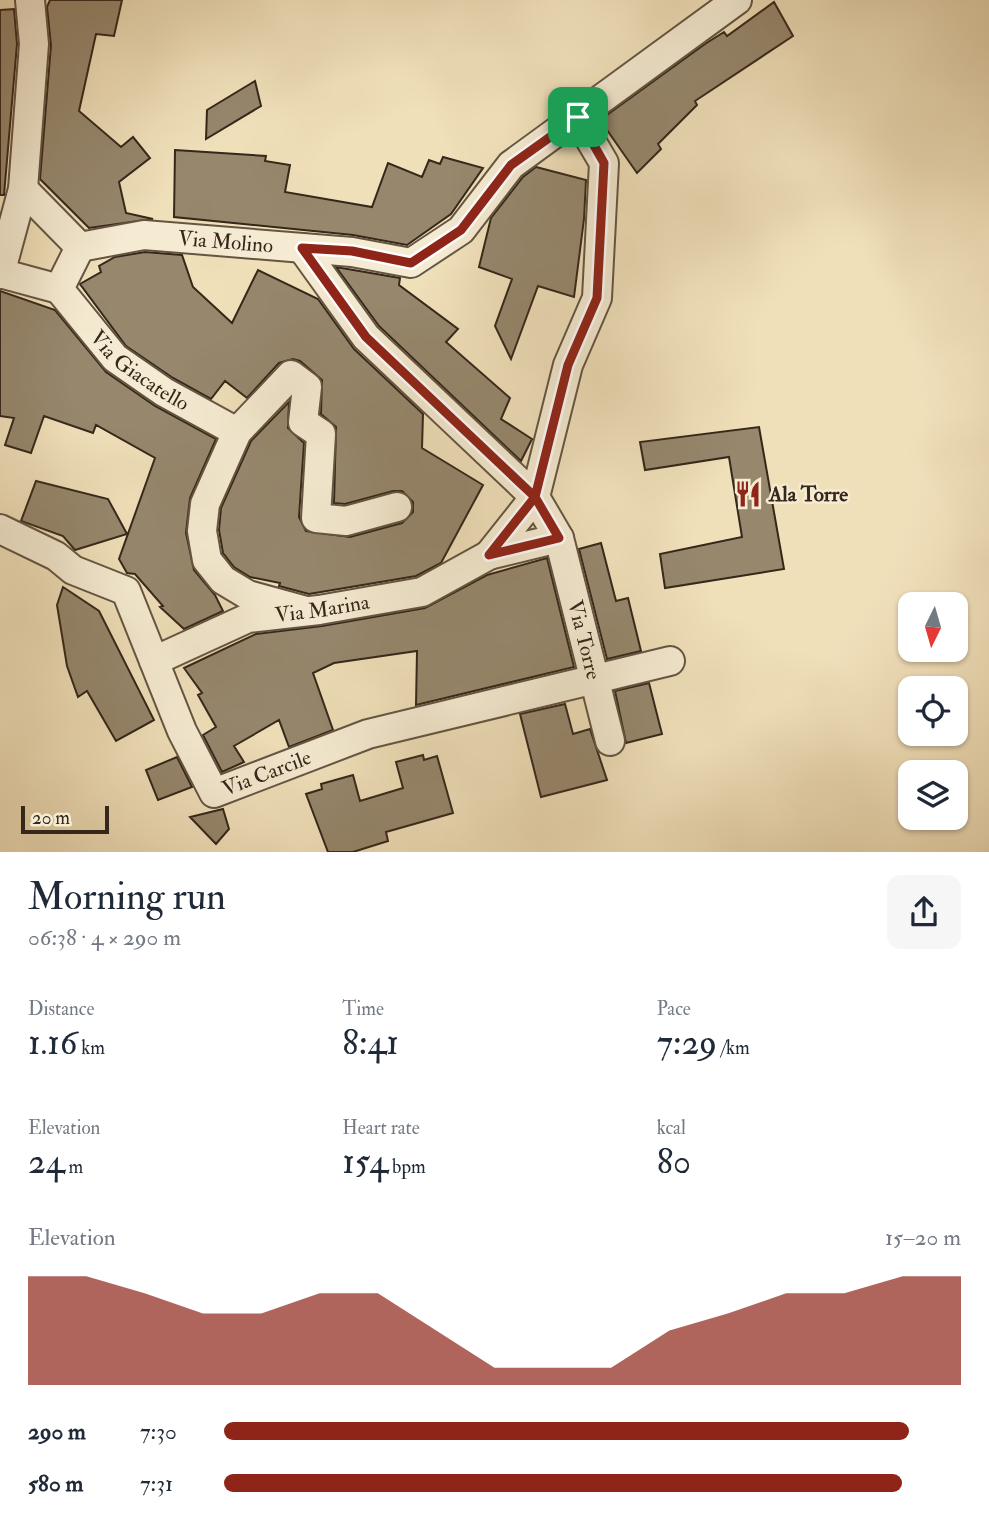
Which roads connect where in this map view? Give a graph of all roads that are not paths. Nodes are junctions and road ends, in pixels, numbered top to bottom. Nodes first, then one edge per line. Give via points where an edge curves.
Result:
1 (30, 0) edge
2 (737, 0) edge
3 (578, 117) junction
4 (23, 189) junction
5 (80, 247) junction
6 (302, 248) junction
7 (0, 274) edge
8 (60, 289) junction
9 (237, 432) junction
10 (535, 497) junction
11 (397, 507) dead end
12 (0, 529) edge
13 (559, 538) junction
14 (489, 555) junction
15 (306, 611) junction
16 (154, 661) junction
17 (670, 661) dead end
18 (594, 679) junction
19 (610, 741) dead end

1 - 4 street via 34,44
2 - 3 street, Via Molino
3 - 6 street, Via Molino via 511,165 461,230 411,263 352,251
3 - 10 street via 604,163 597,298 568,365
4 - 5 street
4 - 7 street
5 - 6 street, Via Molino via 144,235
5 - 8 street
6 - 10 street, Via Torre via 366,337
7 - 8 street
8 - 9 street, Via Giacatello via 115,358 164,392
9 - 11 street via 291,375 307,387 303,422 321,434 316,518 346,521
9 - 15 street via 205,503 202,531 207,560 223,580 248,595
10 - 13 street, Via Torre
10 - 14 street
12 - 16 street, Via Carcile via 56,556 73,570 126,591
13 - 14 street
13 - 18 street, Via Torre
14 - 15 street, Via Marina via 422,592
15 - 16 street, Via Marina via 248,618
16 - 18 street, Via Carcile via 214,793 368,734
17 - 18 street, Via Carcile
18 - 19 street, Via Torre

